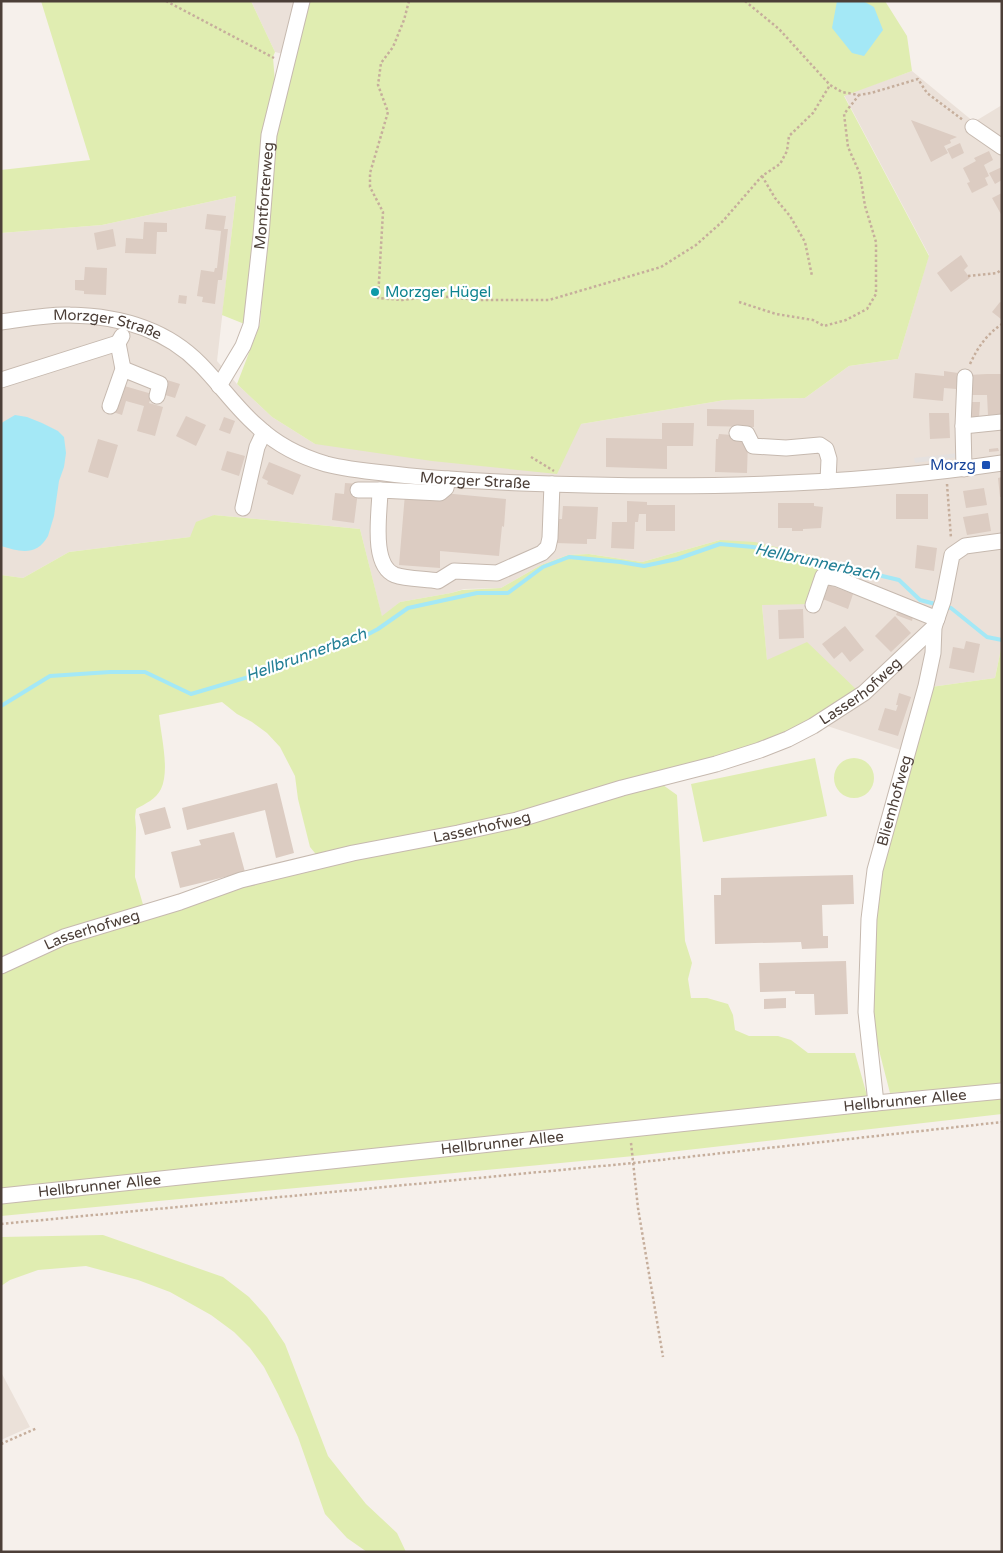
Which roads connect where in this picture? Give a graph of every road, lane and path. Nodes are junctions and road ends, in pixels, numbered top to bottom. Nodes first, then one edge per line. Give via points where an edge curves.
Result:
1 (166, 1) edge
2 (302, 1) edge
3 (409, 1) edge
4 (745, 1) edge
5 (286, 66) junction
6 (830, 85) junction
7 (859, 95) junction
8 (973, 127) joint
9 (1002, 148) edge
10 (762, 176) junction
11 (1002, 269) edge
12 (812, 276) dead end
13 (968, 276) dead end
14 (738, 302) dead end
15 (1, 322) edge
16 (126, 322) junction
17 (1002, 324) edge
18 (118, 343) junction
19 (123, 369) junction
20 (965, 377) joint
21 (1, 380) edge
22 (219, 386) junction
23 (157, 396) dead end
24 (110, 406) dead end
25 (1002, 422) edge
26 (963, 426) junction
27 (264, 432) junction
28 (737, 433) dead end
29 (531, 457) dead end
30 (1002, 463) edge
31 (964, 469) junction
32 (554, 478) junction
33 (448, 479) junction
34 (947, 480) dead end
35 (828, 481) junction
36 (358, 490) dead end
37 (380, 490) junction
38 (243, 508) dead end
39 (1002, 541) edge
40 (952, 555) junction
41 (813, 605) dead end
42 (938, 615) junction
43 (1, 966) edge
44 (1002, 1091) edge
45 (876, 1103) junction
46 (1002, 1122) edge
47 (629, 1130) junction
48 (633, 1163) junction
49 (1, 1196) edge
50 (1, 1224) edge
51 (663, 1357) dead end
52 (36, 1428) dead end
53 (1, 1444) edge

1 - 5 path
2 - 5 street, Montforterweg
3 - 10 path via 393,47 381,63 378,85 388,112 370,173 370,186 382,212 378,298 402,300 438,296 549,300 661,267 696,245 723,221
4 - 6 path via 779,29
5 - 22 street, Montforterweg via 269,135 251,325 243,346
6 - 7 path via 842,92
6 - 10 path via 812,113 789,136 788,151 780,164
7 - 8 path via 918,79 928,93
7 - 14 path via 844,114 848,147 860,174 876,242 876,294 867,309 846,320 824,326 813,320 776,314
8 - 9 street
10 - 12 path via 805,242
11 - 13 path via 997,273
15 - 16 street, Morzger Straße via 68,314
16 - 18 street
16 - 22 street, Morzger Straße via 172,340 199,362
17 - 20 path via 978,347
18 - 19 street
18 - 21 street
19 - 23 street via 160,384
19 - 24 street
20 - 26 street
22 - 27 street, Morzger Straße
25 - 26 street
26 - 31 street
27 - 33 street, Morzger Straße via 290,449 327,464
27 - 38 street
28 - 35 street via 747,434 753,446 820,445 826,449 829,459
29 - 32 path
30 - 31 street, Morzger Straße
31 - 35 street, Morzger Straße
32 - 33 street, Morzger Straße
32 - 35 street, Morzger Straße via 756,485
32 - 37 street via 550,538 542,554 497,573 454,571 438,581 395,575 383,564 379,543
33 - 37 street via 446,488 440,493
34 - 40 path
36 - 37 street
39 - 40 street via 965,546
40 - 42 street, Bliemhofweg
41 - 42 street via 823,576
42 - 43 street, Lasserhofweg via 864,692 813,726 760,750 517,820 352,853 241,880 64,937
42 - 45 street, Bliemhofweg via 926,686 875,870 866,1012
44 - 45 street, Hellbrunner Allee
45 - 47 street, Hellbrunner Allee
46 - 48 path
47 - 48 path
47 - 49 street, Hellbrunner Allee
48 - 50 path
48 - 51 path
52 - 53 path

